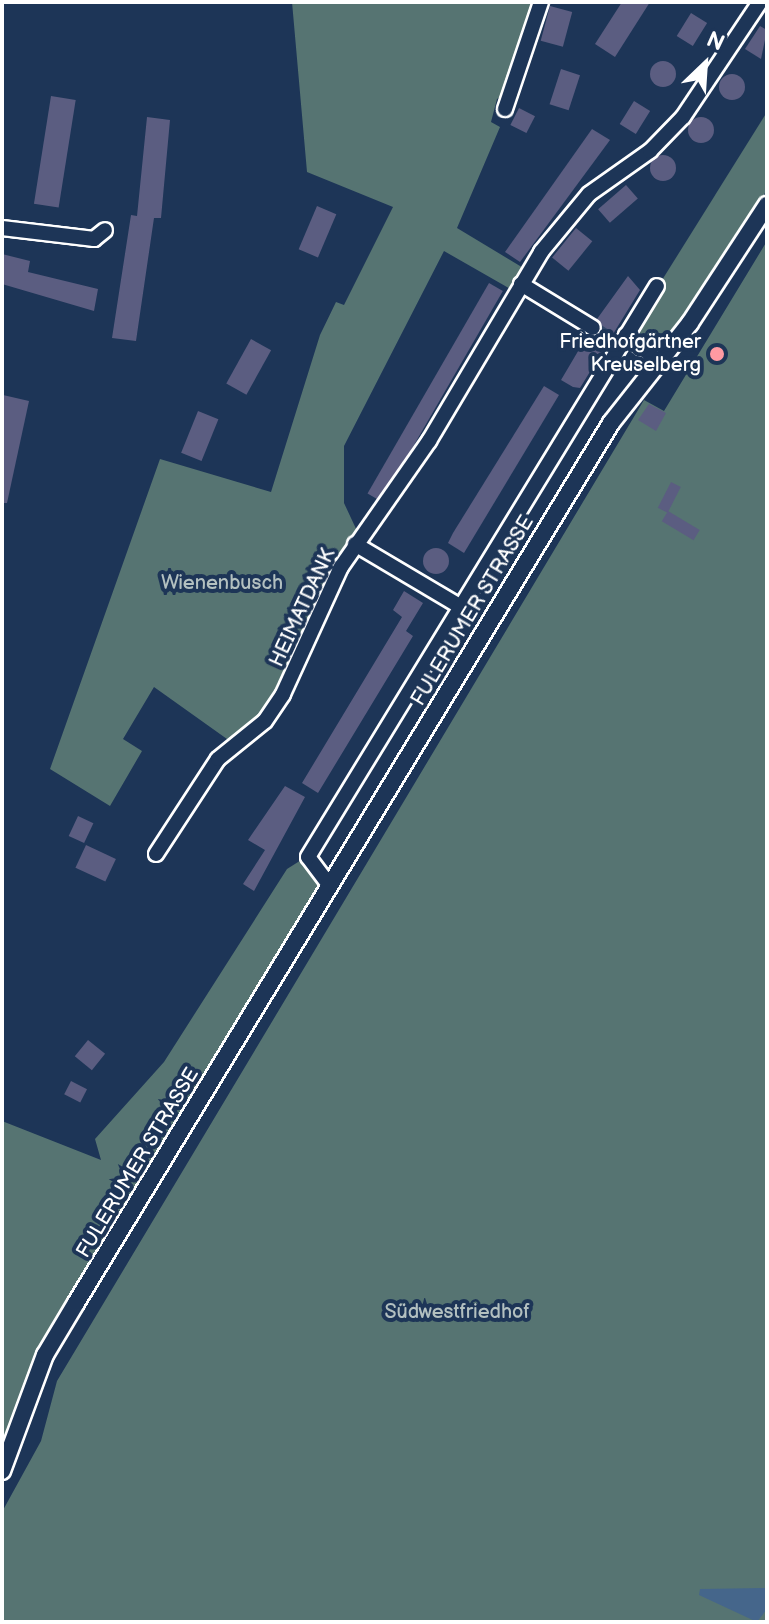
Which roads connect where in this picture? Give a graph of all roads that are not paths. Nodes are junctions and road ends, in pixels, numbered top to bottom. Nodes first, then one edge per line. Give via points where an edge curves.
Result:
1 (541, 2) edge
2 (760, 2) edge
3 (505, 109) dead end
4 (767, 205) edge
5 (2, 228) edge
6 (105, 230) dead end
7 (521, 284) junction
8 (657, 286) dead end
9 (593, 328) tunnel mouth
10 (619, 340) junction
11 (658, 361) junction
12 (355, 544) junction
13 (461, 607) junction
14 (156, 854) dead end
15 (330, 886) junction
16 (2, 1471) edge

1 - 3 street
2 - 7 street, HEIMATDANK via 683,117 650,151 589,194
4 - 11 main road, FULERUMER STRASSE
5 - 6 street via 94,239
7 - 9 street
7 - 12 street, HEIMATDANK via 429,441
8 - 10 street, FULERUMER STRASSE
10 - 11 street
10 - 13 street, FULERUMER STRASSE
11 - 15 main road, FULERUMER STRASSE via 611,423
12 - 13 street, FULERUMER STRASSE
12 - 14 street, HEIMATDANK via 283,694 265,721 218,759
13 - 15 street, FULERUMER STRASSE via 308,857
15 - 16 main road, FULERUMER STRASSE via 45,1355

